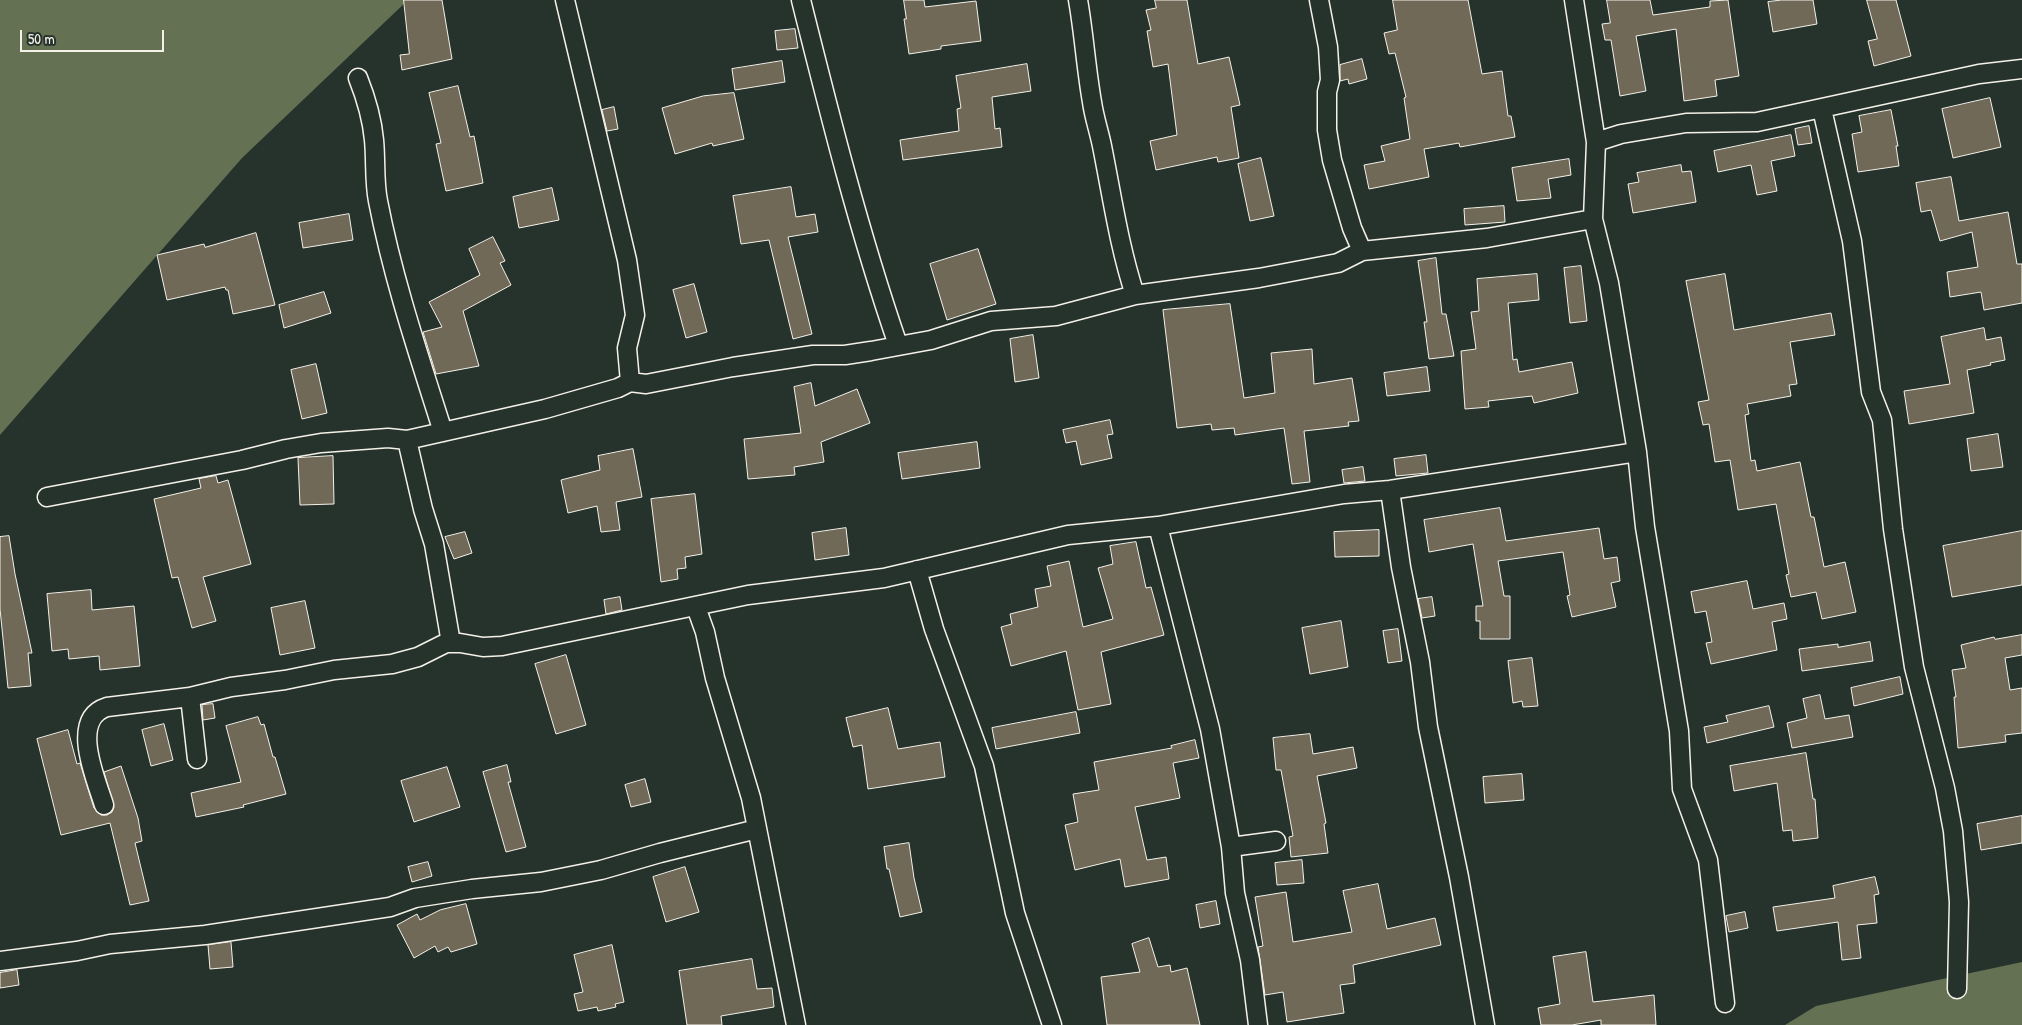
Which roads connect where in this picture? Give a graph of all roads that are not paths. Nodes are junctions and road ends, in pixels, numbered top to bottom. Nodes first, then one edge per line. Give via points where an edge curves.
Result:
1 (565, 0) edge
2 (801, 0) edge
3 (1078, 0) edge
4 (1318, 0) edge
5 (1574, 0) edge
6 (2022, 69) edge
7 (358, 78) dead end
8 (1822, 110) junction
9 (1596, 142) junction
10 (1593, 219) junction
11 (1362, 251) junction
12 (1135, 295) junction
13 (898, 345) junction
14 (630, 382) junction
15 (443, 432) junction
16 (407, 440) junction
17 (1637, 452) junction
18 (1390, 490) junction
19 (47, 496) dead end
20 (1158, 526) junction
21 (917, 570) junction
22 (696, 607) junction
23 (451, 643) junction
24 (190, 697) junction
25 (196, 759) dead end
26 (104, 805) dead end
27 (757, 829) junction
28 (1276, 841) dead end
29 (1232, 847) junction
30 (0, 961) edge
31 (1957, 989) dead end
32 (1725, 1003) dead end
33 (796, 1025) edge
34 (1052, 1025) edge
35 (1258, 1025) edge
36 (1485, 1025) edge

1 - 14 street via 627,260 635,314 627,348
2 - 13 street via 840,154
3 - 12 street via 1092,103 1125,264
4 - 11 street via 1328,47 1327,130 1332,160
5 - 9 street
6 - 8 street via 1979,74
7 - 15 street via 370,110 377,199 390,255
8 - 9 street via 1757,122 1686,123 1621,134
8 - 31 street via 1852,241 1871,392 1882,420 1893,529 1914,667 1953,831 1959,902
9 - 10 street
10 - 11 street via 1487,238
10 - 17 street via 1609,283
11 - 12 street via 1338,263 1259,278
12 - 13 street via 1056,316 991,321 931,340
13 - 14 street via 845,355 813,355 733,367 646,384
14 - 15 street via 545,409
15 - 16 street
16 - 19 street via 388,438 286,449
16 - 23 street via 422,509 434,544
17 - 18 street
17 - 32 street via 1645,527 1679,731 1682,789 1708,860
18 - 20 street via 1344,494
18 - 36 street via 1428,727 1461,886
20 - 21 street via 1068,535
20 - 29 street via 1210,729
21 - 22 street
21 - 34 street via 934,629 984,766 1015,913
22 - 23 street via 502,646
22 - 27 street
23 - 24 street via 392,664 334,670
24 - 25 street
24 - 26 street via 107,707 94,715 89,724 88,756
27 - 30 street via 601,870 541,882 415,898 390,907 205,936 110,944
27 - 33 street
28 - 29 street
29 - 35 street via 1235,893 1250,960

